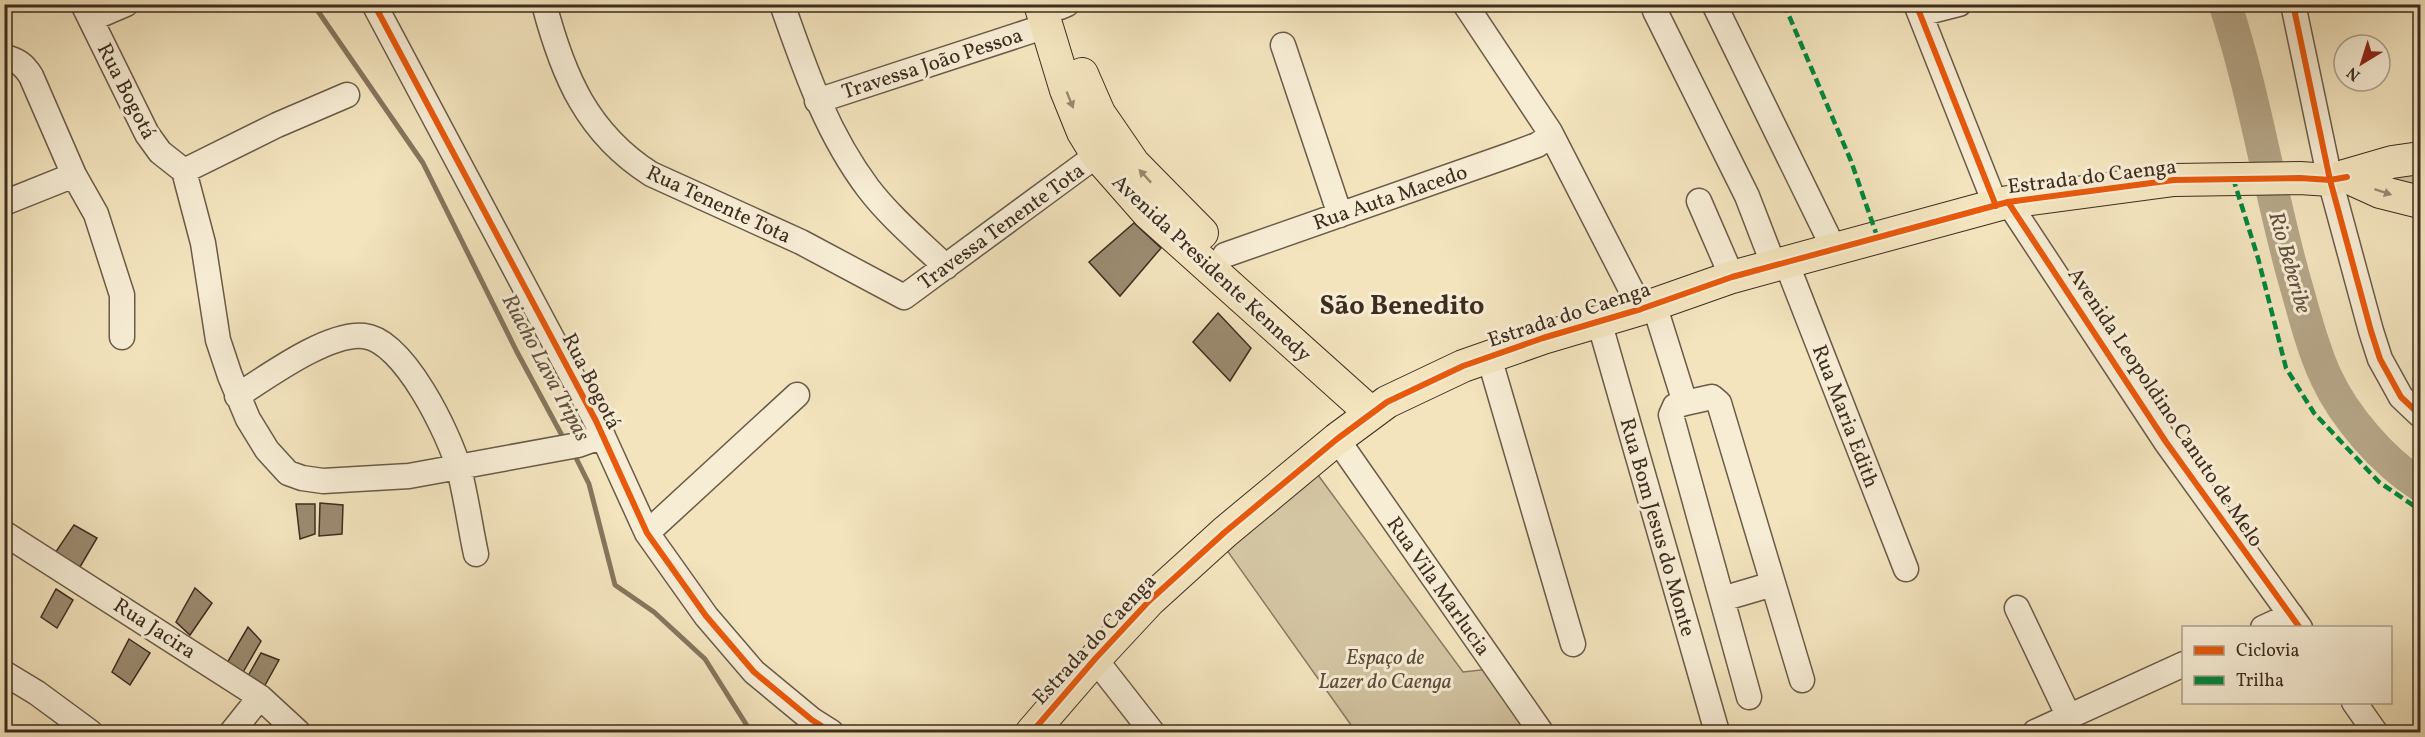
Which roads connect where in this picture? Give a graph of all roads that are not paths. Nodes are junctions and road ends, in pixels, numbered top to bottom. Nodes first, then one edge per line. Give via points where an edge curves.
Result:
1 (126, 4) edge
2 (375, 4) edge
3 (544, 4) edge
4 (782, 4) edge
5 (1465, 4) edge
6 (1714, 4) edge
7 (1959, 4) edge
8 (2293, 4) edge
9 (1055, 9) edge
10 (1918, 9) edge
11 (1655, 11) dead end
12 (87, 12) edge
13 (1283, 45) dead end
14 (4, 57) edge
15 (347, 95) dead end
16 (817, 101) junction
17 (1550, 132) junction
18 (1097, 155) junction
19 (2421, 158) edge
20 (184, 171) junction
21 (74, 175) junction
22 (2339, 178) junction
23 (1699, 201) dead end
24 (2421, 202) edge
25 (4, 203) edge
26 (2002, 204) junction
27 (1340, 215) junction
28 (1834, 249) junction
29 (1225, 255) junction
30 (1780, 264) junction
31 (946, 267) junction
32 (1732, 277) junction
33 (904, 297) joint
34 (1648, 306) junction
35 (1599, 321) junction
36 (122, 337) dead end
37 (1489, 357) junction
38 (797, 395) dead end
39 (237, 396) junction
40 (1685, 403) junction
41 (1379, 407) junction
42 (2421, 415) edge
43 (603, 436) junction
44 (1336, 439) junction
45 (459, 467) junction
46 (4, 533) edge
47 (647, 533) junction
48 (476, 554) dead end
49 (1906, 569) dead end
50 (1773, 584) junction
51 (1722, 599) junction
52 (2017, 608) dead end
53 (2295, 621) edge
54 (2268, 626) edge
55 (1573, 644) dead end
56 (1095, 658) junction
57 (2182, 665) edge
58 (4, 673) edge
59 (1802, 680) dead end
60 (260, 697) junction
61 (1749, 697) dead end
62 (2355, 704) edge
63 (2069, 717) junction
64 (90, 732) edge
65 (232, 732) edge
66 (297, 732) edge
67 (831, 732) edge
68 (1032, 732) edge
69 (1152, 732) edge
70 (1541, 732) edge
71 (1717, 732) edge
72 (2035, 732) edge
73 (2375, 732) edge

1 - 12 street
2 - 43 street, Rua Bogotá
3 - 33 street, Rua Tenente Tota via 566,73 581,103 603,135 628,159 651,174 801,242
4 - 16 street
5 - 17 street
6 - 28 street
7 - 10 street
8 - 22 street
9 - 16 street, Travessa João Pessoa
9 -> 18 main road, Avenida Presidente Kennedy via 1066,90
29 -> 9 main road, Avenida Presidente Kennedy via 1134,164 1099,113
10 - 26 street, Avenida Leopoldino Canuto de Melo
11 - 30 street, Rua Maria Edith
12 - 20 street, Rua Bogotá via 147,134 160,152
13 - 27 street
14 - 21 street via 26,67
15 - 20 street
16 - 31 street via 845,155 869,189
17 - 27 street, Rua Auta Macedo via 1537,145
17 - 34 street
18 - 31 street, Travessa Tenente Tota
18 - 41 main road, Avenida Presidente Kennedy via 1148,213
19 - 22 main road
20 - 39 street, Rua Bogotá via 203,243 218,340
21 - 25 street
21 - 36 street via 96,214 115,267 122,295
22 -> 24 main road
22 - 26 main road, Estrada do Caenga via 2174,180
22 - 42 street via 2380,358 2401,397
23 - 32 street
26 - 28 main road, Estrada do Caenga
26 - 53 street, Avenida Leopoldino Canuto de Melo
27 - 29 street, Rua Auta Macedo
28 - 30 main road, Estrada do Caenga
29 - 41 main road, Avenida Presidente Kennedy via 1353,374
30 - 32 main road, Estrada do Caenga
30 - 49 street, Rua Maria Edith
31 - 33 street, Travessa Tenente Tota
32 - 34 main road, Estrada do Caenga
34 - 35 main road, Estrada do Caenga
34 - 40 street
35 - 37 main road, Estrada do Caenga
35 - 71 street, Rua Bom Jesus do Monte
37 - 41 main road, Estrada do Caenga
37 - 55 street
38 - 47 street
39 - 45 street, Rua Bogotá via 278,465 302,478 323,481 409,476
39 - 45 street via 302,355 344,338 364,336 381,341 429,400
40 - 50 street via 1712,397 1719,403
40 - 51 street via 1675,406 1671,415
41 - 44 main road, Estrada do Caenga
43 - 45 street, Rua Bogotá via 578,445
43 - 47 street, Rua Bogotá
44 - 56 main road, Estrada do Caenga via 1185,566
44 - 70 street, Rua Vila Marlucia
45 - 48 street
46 - 60 street, Rua Jacira
47 - 67 street, Rua Bogotá via 706,616 754,672
50 - 51 street
50 - 59 street
51 - 61 street
52 - 63 street
53 - 54 street
56 - 68 main road, Estrada do Caenga
56 - 69 street
57 - 63 street
58 - 64 street
60 - 65 street
60 - 66 street, Rua Jacira
62 - 73 street
63 - 72 street

